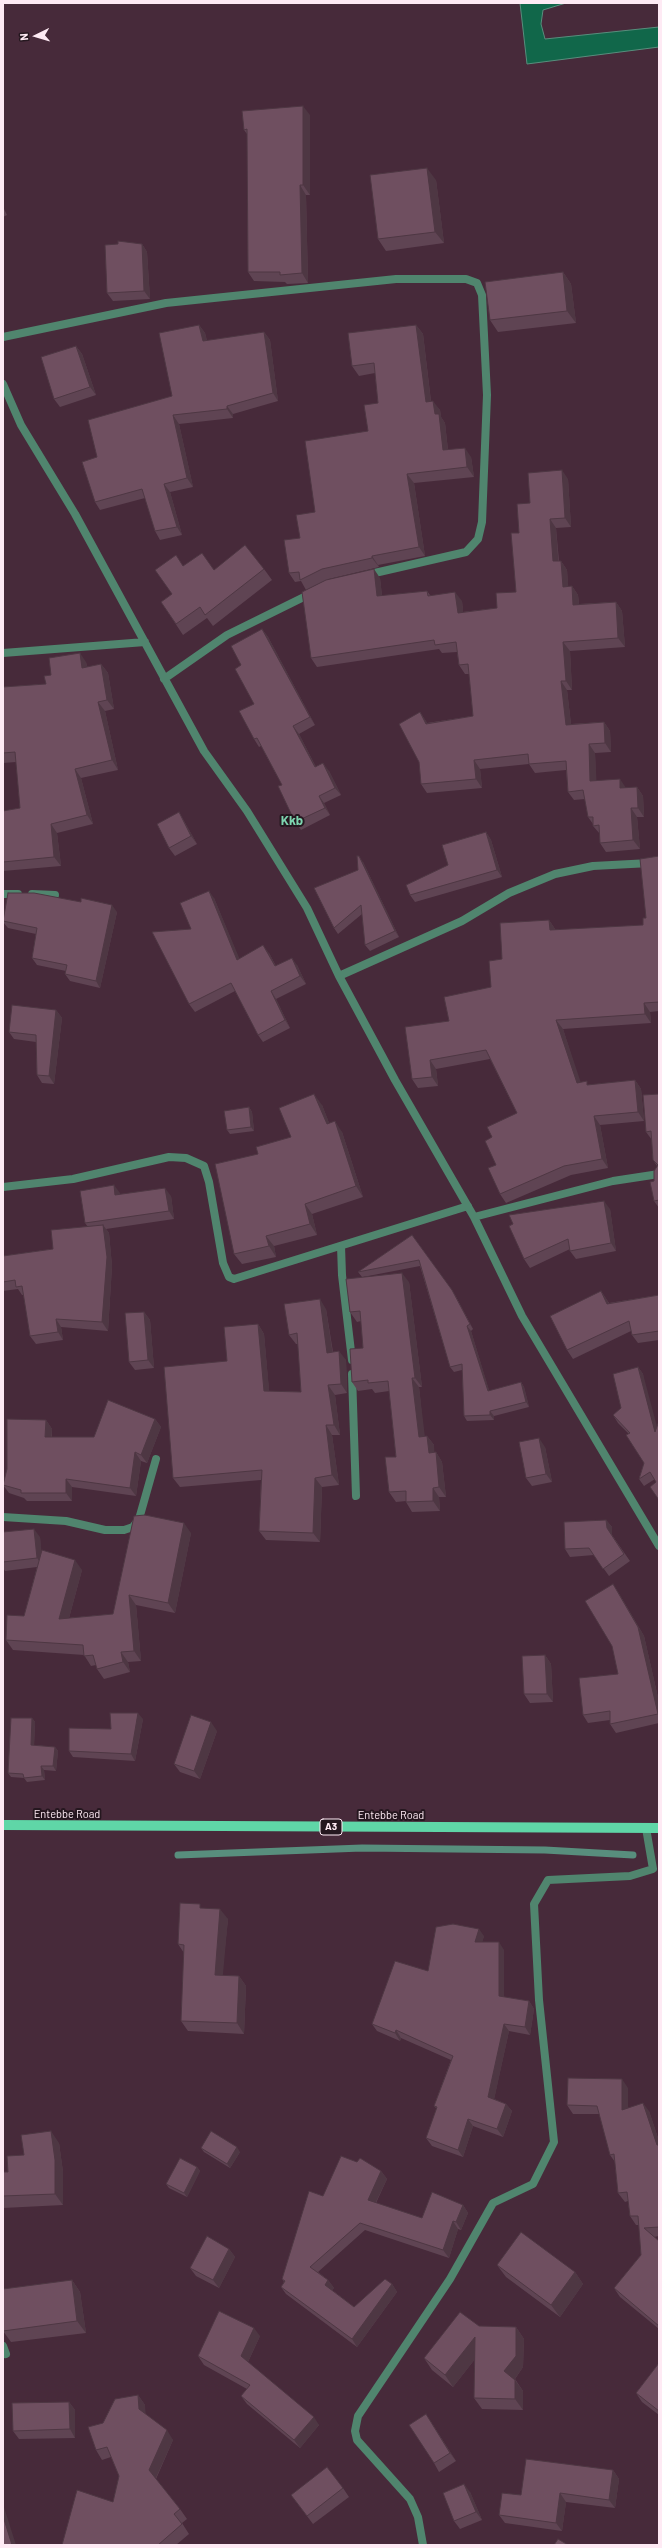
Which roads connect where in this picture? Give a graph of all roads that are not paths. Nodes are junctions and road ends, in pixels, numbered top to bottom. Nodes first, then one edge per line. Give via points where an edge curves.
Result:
1 (3, 337) edge
2 (3, 384) edge
3 (357, 577) edge
4 (318, 590) edge
5 (145, 642) junction
6 (3, 653) edge
7 (164, 679) junction
8 (657, 862) edge
9 (3, 894) edge
10 (55, 895) edge
11 (339, 976) junction
12 (659, 1174) edge
13 (3, 1187) edge
14 (468, 1206) junction
15 (474, 1217) junction
16 (341, 1246) junction
17 (156, 1459) dead end
18 (356, 1496) dead end
19 (3, 1517) edge
20 (659, 1546) edge
21 (3, 1825) edge
22 (646, 1828) junction
23 (659, 1828) edge
24 (3, 2346) edge
25 (6, 2354) dead end
26 (423, 2545) edge

1 - 3 street via 166,303 396,278 466,278 477,283 482,295 487,395 482,522 478,539 466,552
2 - 5 street via 21,425 75,514
4 - 7 street via 227,635
5 - 6 street
5 - 7 street
7 - 11 street via 204,751 247,811 307,908
8 - 11 street via 593,866 555,874 509,894 462,921
9 - 10 street
11 - 14 street via 395,1080
12 - 15 street via 613,1181
13 - 16 street via 73,1179 169,1157 186,1158 204,1166 210,1182 223,1263 229,1277 234,1279
14 - 15 street
14 - 16 street
15 - 20 street via 522,1316
16 - 18 street via 342,1275 351,1342
17 - 19 street via 139,1519 134,1527 105,1530 66,1520
21 - 22 main road, Entebbe Road / A3
22 - 23 main road, Entebbe Road / A3
22 - 26 street via 653,1869 630,1876 548,1880 534,1904 539,2000 554,2142 533,2184 494,2203 450,2279 358,2416 355,2431 357,2440 410,2499 418,2517
24 - 25 street

